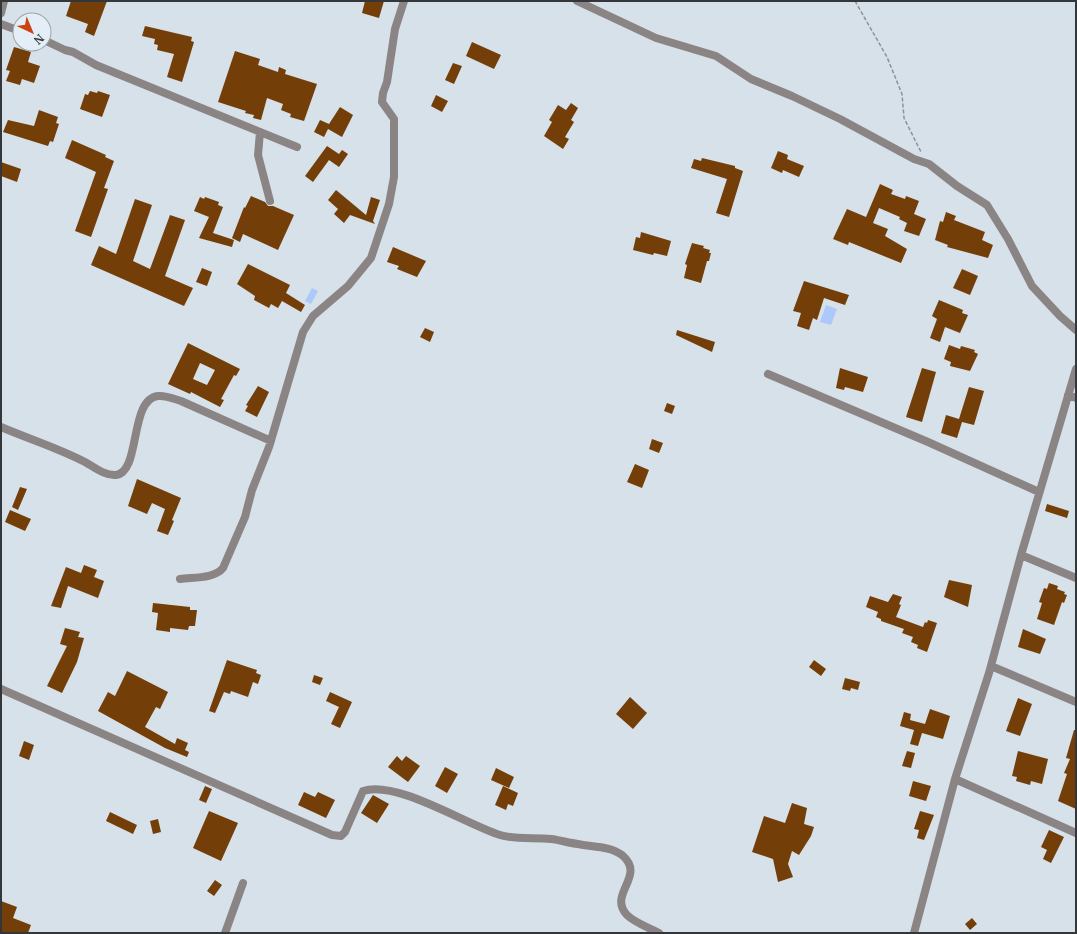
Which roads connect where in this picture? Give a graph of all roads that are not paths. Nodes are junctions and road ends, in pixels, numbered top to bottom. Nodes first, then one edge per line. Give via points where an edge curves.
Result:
1 (4, 1) edge
2 (404, 1) edge
3 (577, 1) edge
4 (1, 12) edge
5 (1, 24) edge
6 (12, 28) edge
7 (52, 44) edge
8 (260, 132) junction
9 (297, 147) dead end
10 (270, 201) dead end
11 (1076, 330) edge
12 (1076, 369) edge
13 (768, 374) dead end
14 (1072, 397) edge
15 (1, 427) edge
16 (271, 441) junction
17 (1039, 492) junction
18 (1021, 555) junction
19 (1076, 578) edge
20 (180, 579) dead end
21 (991, 666) junction
22 (1, 689) edge
23 (1076, 702) edge
24 (955, 779) junction
25 (1076, 833) edge
26 (243, 883) dead end
27 (225, 933) edge
28 (659, 933) edge
29 (914, 933) edge

1 - 4 street
2 - 16 street via 390,51 382,102 394,118 394,177 389,204 371,258 348,286 313,316 303,332
3 - 11 street via 656,38 716,56 751,79 813,106 928,164 987,205 1032,286
5 - 6 street
7 - 8 street via 96,65
8 - 9 street
8 - 10 street via 258,155
12 - 14 street
13 - 17 street
14 - 17 street
15 - 16 street via 69,454 110,475 118,474 126,468 142,412 147,402 157,396 171,397
16 - 20 street via 252,490 245,518 223,568 211,575
17 - 18 street
18 - 19 street
18 - 21 street
21 - 23 street
21 - 24 street
22 - 28 street via 332,835 341,836 345,832 363,791 386,790 445,810 480,828 502,835 551,839 605,848 620,854 631,868 631,878 622,893 621,902 624,910 628,916
24 - 25 street
24 - 29 street
26 - 27 street

